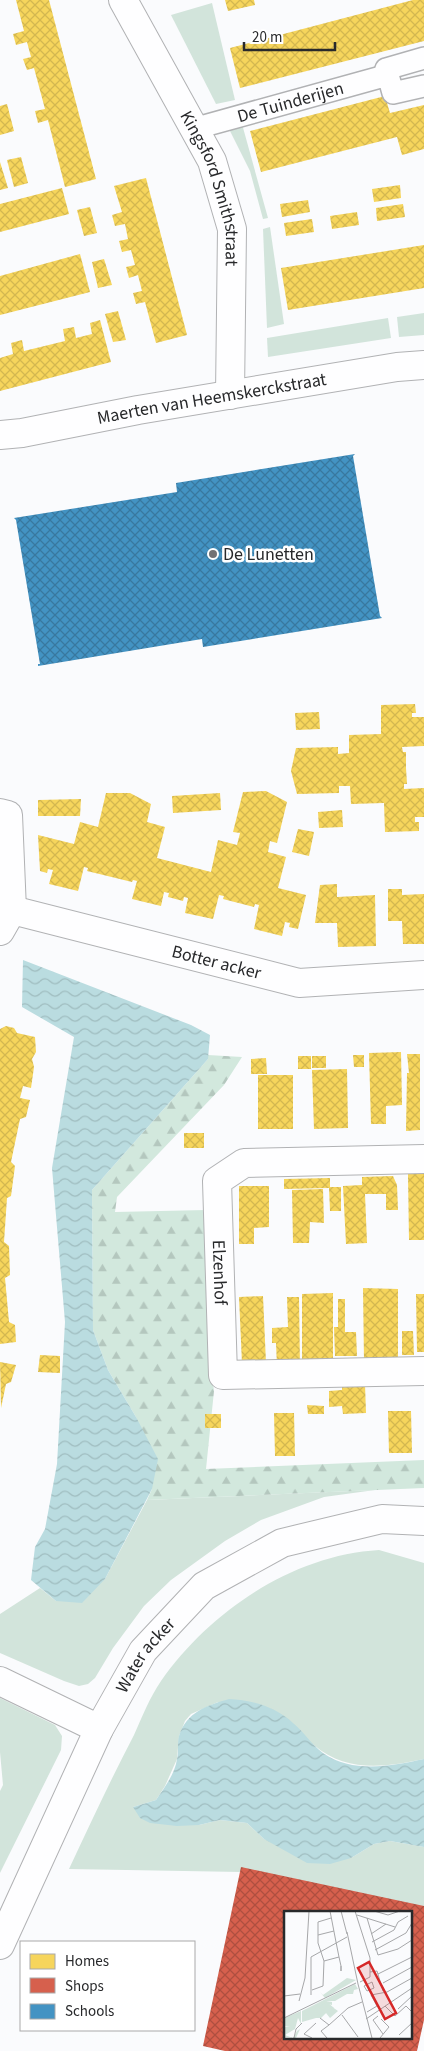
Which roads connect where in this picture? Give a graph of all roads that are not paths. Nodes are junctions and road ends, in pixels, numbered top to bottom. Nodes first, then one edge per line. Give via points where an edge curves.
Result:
1 (123, 0) edge
2 (424, 58) edge
3 (388, 75) junction
4 (424, 86) edge
5 (193, 128) junction
6 (424, 365) edge
7 (230, 395) junction
8 (0, 436) edge
9 (0, 814) edge
10 (6, 921) edge
11 (424, 976) edge
12 (424, 1159) edge
13 (424, 1371) edge
14 (424, 1521) edge
15 (0, 1681) edge
16 (99, 1729) junction
17 (0, 1944) edge

1 - 5 street, Kingsford Smithstraat
2 - 3 street, De Tuinderijen via 386,69
3 - 4 street via 393,93
3 - 5 street, De Tuinderijen
5 - 7 street, Kingsford Smithstraat via 212,161 232,228
6 - 7 street, Maerten van Heemskerckstraat
7 - 8 street, Maerten van Heemskerckstraat
9 - 10 street via 8,815
10 - 11 street, Botter acker via 299,982
12 - 13 street, Elzenhof via 244,1163 217,1181 223,1376
14 - 16 street, Water acker via 382,1519 282,1543 204,1586 143,1651
15 - 16 street
16 - 17 street, Water acker

